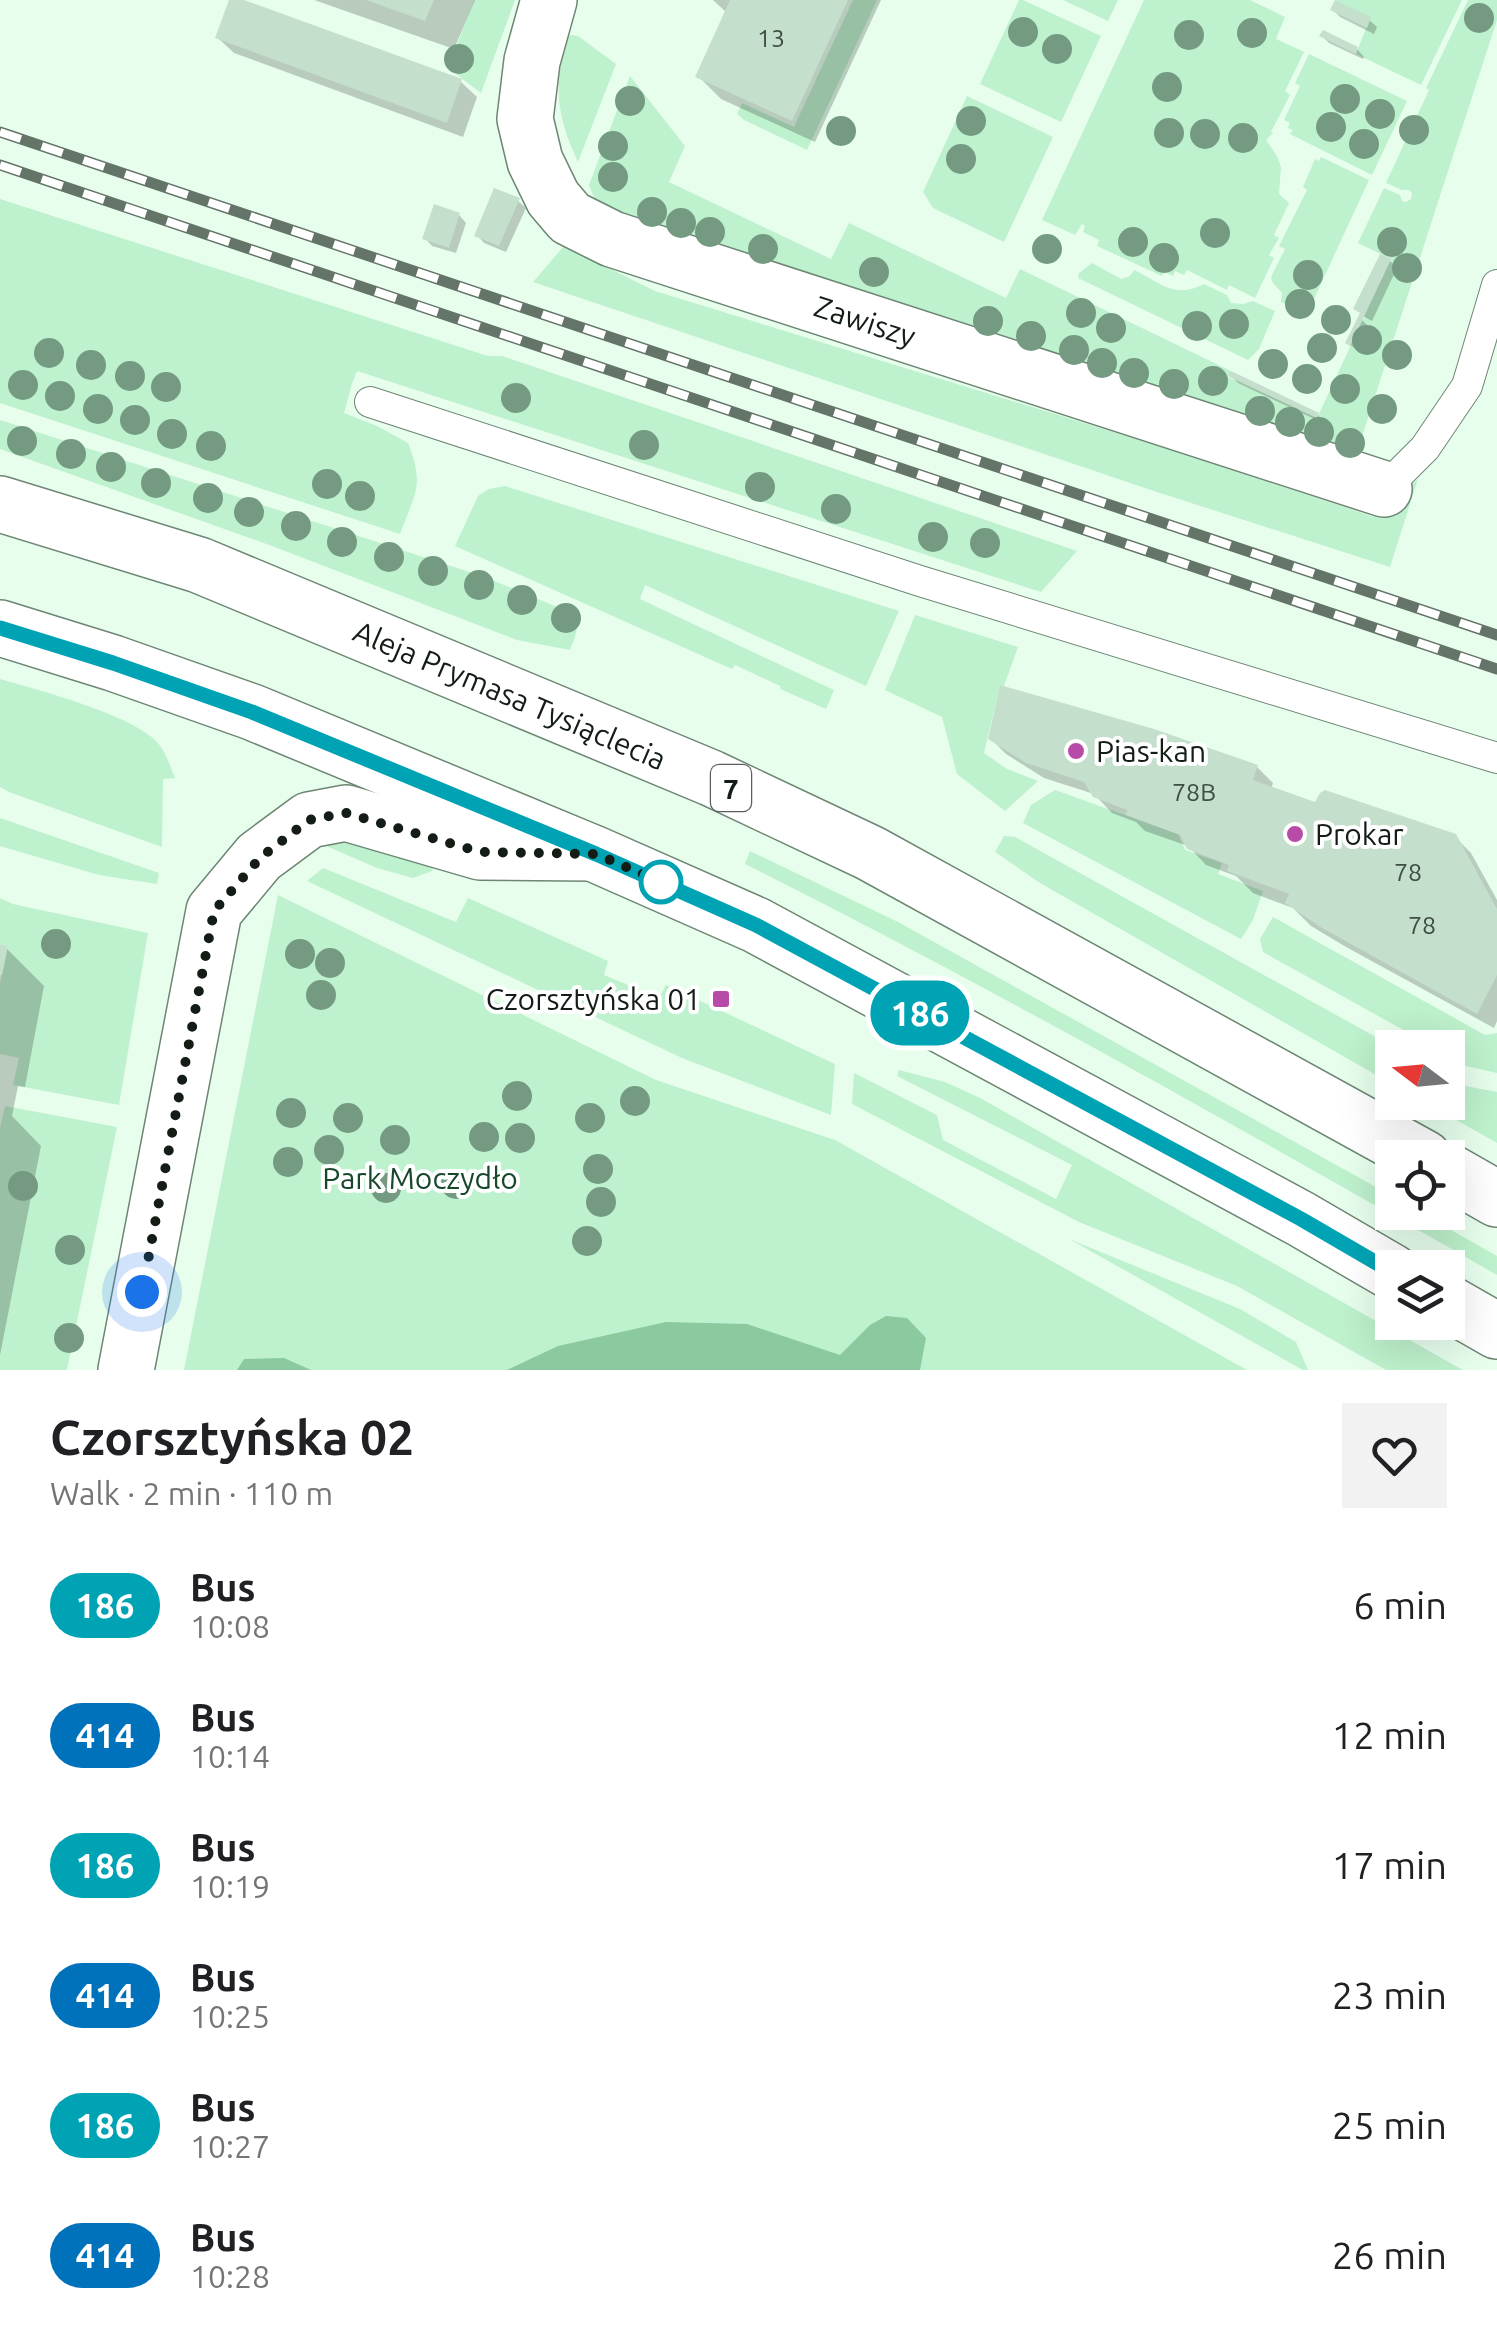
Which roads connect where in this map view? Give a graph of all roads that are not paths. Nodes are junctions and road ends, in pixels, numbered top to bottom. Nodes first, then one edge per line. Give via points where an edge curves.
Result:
1 (549, 0) edge
2 (1497, 284) edge
3 (370, 402) dead end
4 (1384, 489) joint
5 (0, 504) edge
6 (0, 628) edge
7 (1497, 758) edge
8 (596, 854) junction
9 (1391, 1140) edge
10 (1465, 1181) edge
11 (1497, 1200) edge
12 (1375, 1262) edge
13 (1465, 1313) edge
14 (1497, 1331) edge
15 (126, 1370) edge

1 - 4 main road, Zawiszy via 525,118 535,161 570,218 612,239
2 - 4 lane via 1467,386 1424,448
3 - 7 lane via 920,581
5 - 9 main road, Aleja Prymasa Tysiąclecia / 7 via 200,565 711,778 870,853
6 - 8 main road via 252,712
8 - 12 main road via 756,925
8 - 15 main road via 480,852 346,813 309,820 244,874 214,911
10 - 11 main road
13 - 14 main road

